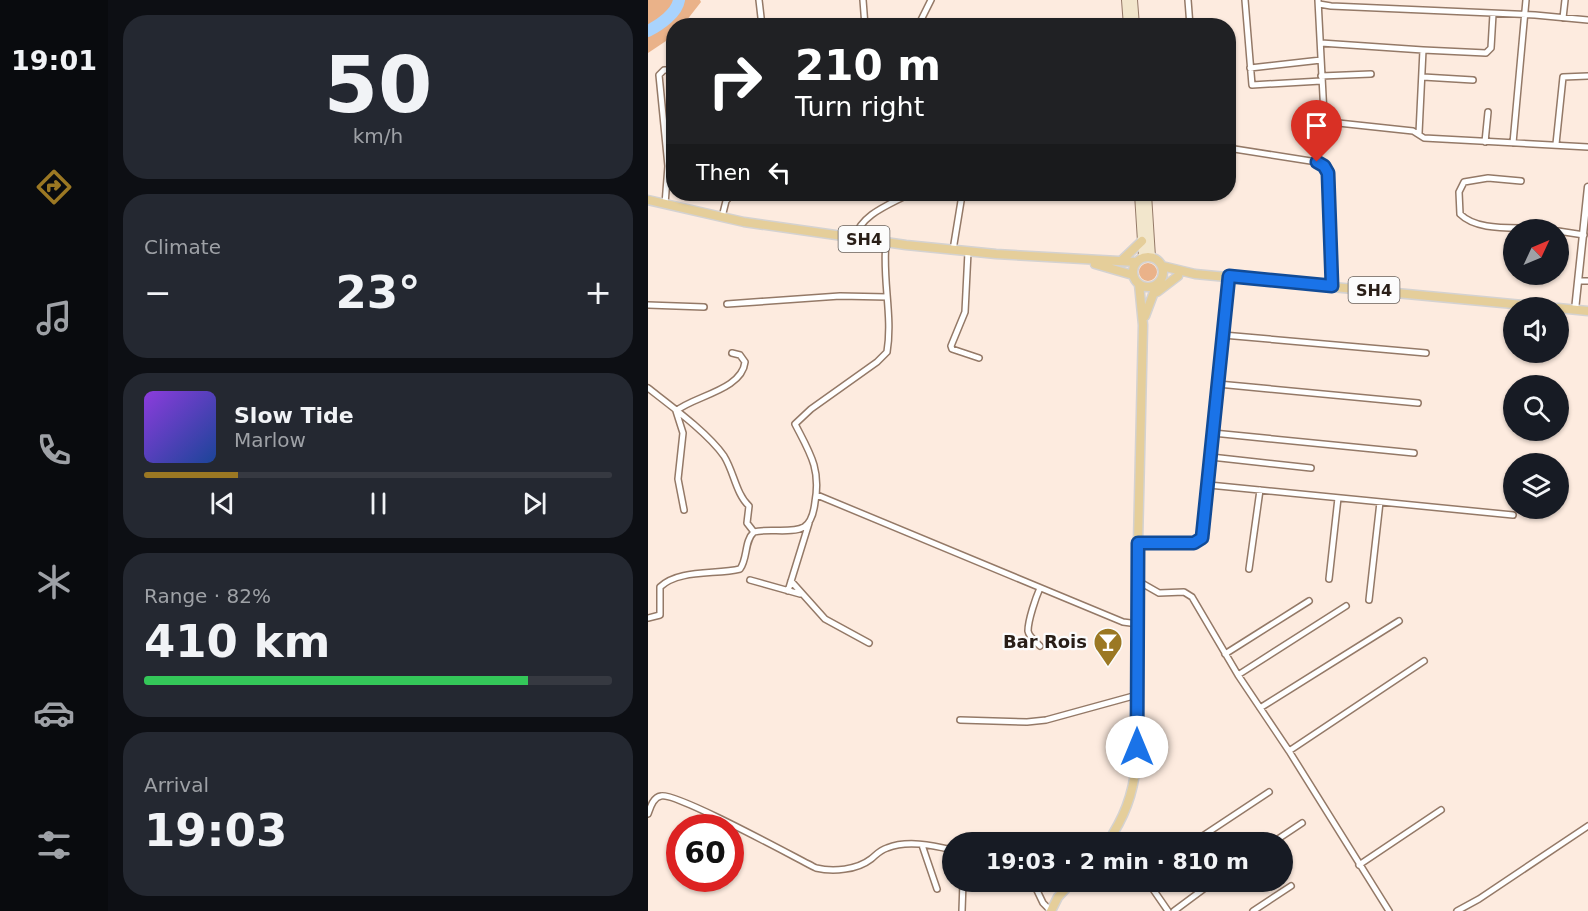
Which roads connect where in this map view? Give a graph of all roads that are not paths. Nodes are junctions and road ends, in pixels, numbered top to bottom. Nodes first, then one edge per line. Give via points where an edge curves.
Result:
1 (759, 0) edge
2 (863, 0) edge
3 (931, 0) edge
4 (1126, 0) edge
5 (1133, 0) edge
6 (1188, 0) edge
7 (1245, 0) edge
8 (1526, 0) edge
9 (1565, 0) edge
10 (1318, 2) edge
11 (1350, 3) edge
12 (1493, 14) junction
13 (1524, 15) junction
14 (761, 18) edge
15 (864, 18) edge
16 (922, 18) edge
17 (1127, 18) edge
18 (1134, 18) edge
19 (1189, 18) edge
20 (1563, 18) junction
21 (1588, 20) edge
22 (1321, 43) junction
23 (1423, 50) junction
24 (1321, 60) junction
25 (1251, 68) junction
26 (666, 70) edge
27 (1371, 74) dead end
28 (1588, 76) edge
29 (1423, 77) junction
30 (1321, 78) junction
31 (1473, 80) dead end
32 (1488, 112) dead end
33 (666, 120) edge
34 (1419, 133) junction
35 (1485, 142) junction
36 (1513, 143) junction
37 (1556, 144) junction
38 (1588, 147) edge
39 (1236, 149) edge
40 (1521, 181) dead end
41 (1588, 187) edge
42 (666, 196) edge
43 (648, 200) edge
44 (726, 201) edge
45 (896, 201) edge
46 (961, 201) edge
47 (1139, 201) edge
48 (1147, 201) edge
49 (665, 204) junction
50 (722, 217) junction
51 (1503, 227) edge
52 (1569, 231) edge
53 (1585, 232) edge
54 (855, 237) junction
55 (1142, 241) junction
56 (886, 242) junction
57 (953, 250) junction
58 (968, 252) junction
59 (1143, 259) junction
60 (1083, 261) junction
61 (1121, 261) junction
62 (1162, 266) junction
63 (1194, 274) junction
64 (1133, 275) junction
65 (1178, 276) junction
66 (1229, 276) junction
67 (1579, 281) junction
68 (1588, 281) edge
69 (1159, 282) junction
70 (1140, 284) junction
71 (1332, 286) junction
72 (887, 297) junction
73 (1150, 299) junction
74 (1503, 303) edge
75 (727, 304) dead end
76 (648, 305) edge
77 (704, 307) dead end
78 (1569, 309) edge
79 (1575, 310) junction
80 (1588, 311) edge
81 (1143, 326) junction
82 (1223, 335) junction
83 (732, 353) dead end
84 (1426, 353) dead end
85 (979, 358) dead end
86 (1218, 384) junction
87 (648, 388) edge
88 (1418, 403) dead end
89 (676, 411) junction
90 (1213, 433) junction
91 (1414, 453) dead end
92 (1211, 457) junction
93 (1311, 468) dead end
94 (1209, 485) junction
95 (1260, 490) junction
96 (817, 495) junction
97 (1338, 498) junction
98 (1380, 502) junction
99 (684, 510) dead end
100 (1503, 514) edge
101 (809, 522) junction
102 (754, 532) junction
103 (1138, 543) junction
104 (1249, 569) dead end
105 (1329, 579) dead end
106 (750, 580) dead end
107 (791, 581) junction
108 (1138, 581) junction
109 (1040, 588) junction
110 (788, 591) junction
111 (803, 595) junction
112 (1368, 600) dead end
113 (1309, 601) dead end
114 (1346, 606) dead end
115 (648, 618) edge
116 (1399, 621) dead end
117 (1138, 624) junction
118 (869, 643) dead end
119 (1040, 646) dead end
120 (1225, 654) junction
121 (1424, 661) dead end
122 (1238, 675) junction
123 (1137, 695) junction
124 (1260, 708) junction
125 (960, 720) dead end
126 (1289, 751) junction
127 (1269, 792) dead end
128 (1441, 810) dead end
129 (648, 814) edge
130 (1302, 823) dead end
131 (1588, 826) edge
132 (1116, 832) edge
133 (1209, 832) edge
134 (1288, 832) edge
135 (922, 845) junction
136 (942, 848) edge
137 (1359, 865) junction
138 (937, 889) dead end
139 (963, 892) edge
140 (1038, 892) edge
141 (1063, 892) edge
142 (1155, 892) edge
143 (1200, 892) edge
144 (1283, 892) edge
145 (962, 911) edge
146 (1051, 911) edge
147 (1168, 911) edge
148 (1174, 911) edge
149 (1253, 911) edge
150 (1389, 911) edge
151 (1457, 911) edge

1 - 14 street
2 - 15 street
3 - 16 street
4 - 17 main road
5 - 18 main road
6 - 19 street
7 - 25 street
8 - 13 street
9 - 20 street
10 - 11 street
10 - 22 street
11 - 12 street
12 - 13 street
12 - 23 street via 1488,52
13 - 20 street
13 - 36 street
20 - 21 street
22 - 23 street
22 - 24 street
23 - 29 street
24 - 25 street
24 - 30 street
25 - 30 street via 1251,85
26 - 33 street via 659,75
27 - 30 street
28 - 37 street via 1563,77
29 - 31 street
29 - 34 street
30 - 34 street via 1324,115 1329,122
32 - 35 street
34 - 35 street via 1424,138
35 - 36 street
36 - 37 street
37 - 38 street
39 - 71 street via 1324,166 1329,177
40 - 51 street via 1488,178 1464,182 1459,192 1460,214 1482,226
41 - 53 street
42 - 49 street
43 - 49 main road, SH4
44 - 50 street
45 - 54 street via 869,216
46 - 57 street
47 - 55 main road
48 - 59 main road
49 - 50 main road, SH4
50 - 54 main road, SH4
52 - 53 street
53 - 67 street
54 - 56 main road, SH4
55 - 59 main road
55 - 61 main road
56 - 57 main road, SH4
56 - 72 street
57 - 58 main road, SH4
58 - 60 main road, SH4
58 - 85 street via 967,301 951,346
59 - 61 main road, SH4
59 - 62 main road, SH4 via 1159,261
59 - 64 main road
60 - 61 main road, SH4
60 - 64 main road, SH4
62 - 63 main road, SH4
62 - 69 main road
63 - 65 main road, SH4
63 - 66 main road, SH4
64 - 70 main road
65 - 69 main road, SH4
65 - 73 main road
66 - 71 main road, SH4
66 - 82 street
67 - 68 street
67 - 79 street
69 - 70 main road, SH4 via 1148,287
69 - 73 main road
70 - 81 main road
71 - 74 main road, SH4
72 - 75 street via 840,296
72 - 96 street via 887,352 795,424 816,469
73 - 81 main road
76 - 77 street
78 - 79 main road, SH4
79 - 80 main road, SH4
81 - 103 main road
82 - 84 street
82 - 86 street
83 - 89 street via 745,362 742,371 717,392 690,401
86 - 88 street
86 - 90 street
87 - 89 street
89 - 99 street via 683,433 678,479
89 - 102 street via 724,456 743,501 749,506 747,523
90 - 91 street
90 - 92 street
92 - 93 street
92 - 94 street
94 - 95 street
94 - 103 street via 1200,541
95 - 97 street
95 - 104 street
96 - 101 street
96 - 109 street
97 - 98 street
97 - 105 street
98 - 100 street
98 - 112 street
101 - 102 street via 798,529
101 - 107 street
102 - 115 street via 740,569 669,581 660,587 660,615
103 - 108 main road
106 - 110 street
107 - 110 street
107 - 111 street
108 - 117 main road
108 - 120 street via 1159,593 1188,593
109 - 117 street via 1123,622
109 - 119 street via 1028,631
110 - 111 street
111 - 118 street via 825,619
113 - 120 street
114 - 122 street
116 - 124 street
117 - 123 main road
120 - 122 street
121 - 126 street
122 - 124 street
123 - 125 street via 1046,720
123 - 132 main road via 1134,787
124 - 126 street
126 - 137 street
127 - 133 street
128 - 137 street
129 - 135 street via 656,798 668,797 825,870 858,866 886,848
130 - 134 street
131 - 151 street
135 - 136 street
135 - 138 street
137 - 150 street
139 - 145 street
140 - 146 street
141 - 146 main road
142 - 147 street
143 - 148 street
144 - 149 street

